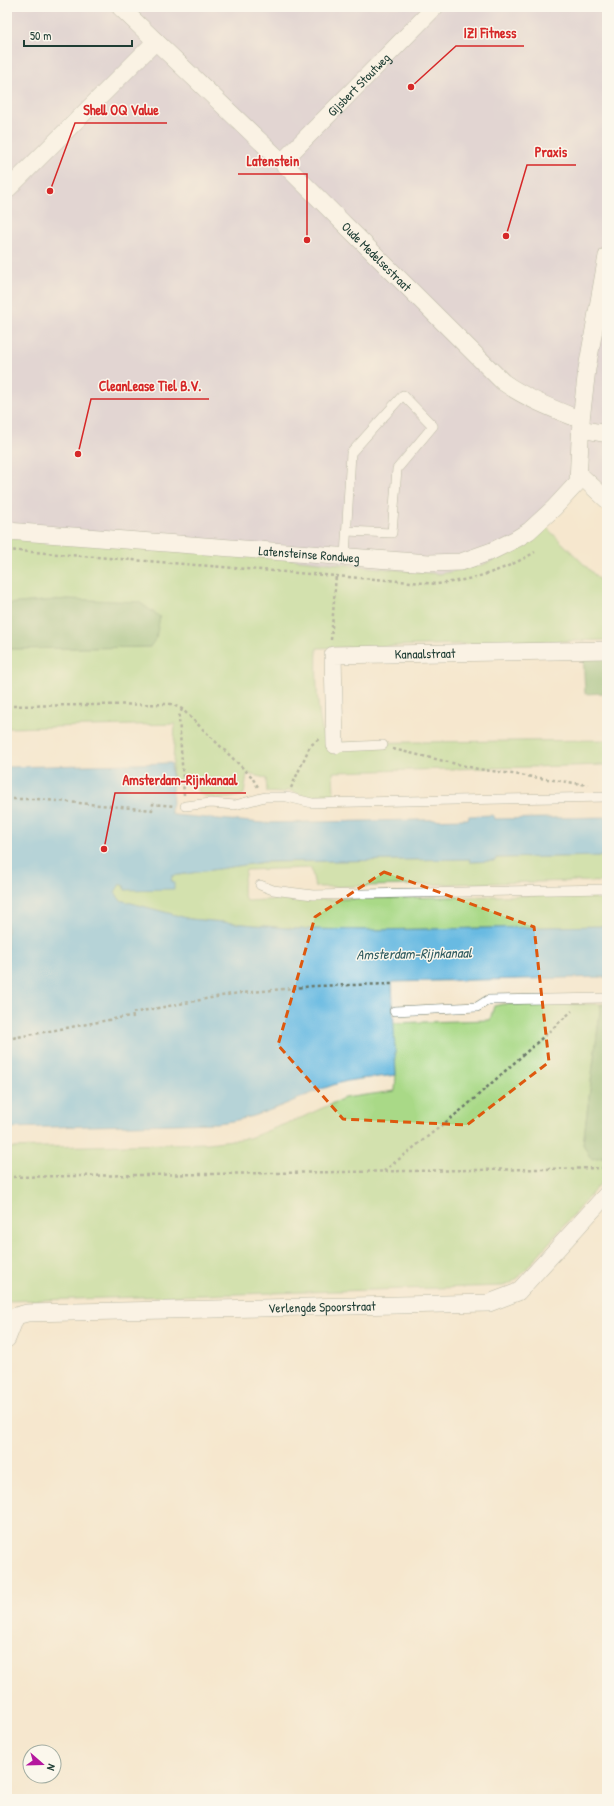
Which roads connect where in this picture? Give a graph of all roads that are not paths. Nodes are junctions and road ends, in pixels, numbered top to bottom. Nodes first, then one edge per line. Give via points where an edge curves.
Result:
1 (120, 7) edge
2 (435, 7) edge
3 (155, 42) junction
4 (282, 162) junction
5 (7, 190) edge
6 (607, 256) edge
7 (581, 425) junction
8 (607, 434) edge
9 (580, 475) junction
10 (607, 500) edge
11 (7, 531) edge
12 (346, 531) junction
13 (342, 557) junction
14 (607, 650) edge
15 (335, 745) joint
16 (383, 745) road end
17 (607, 797) edge
18 (185, 806) road end
19 (260, 885) dead end
20 (607, 889) edge
21 (607, 998) edge
22 (394, 1011) dead end
23 (607, 1194) edge
24 (7, 1339) edge

1 - 3 street, Oude Medelsestraat
2 - 4 street, Gijsbert Stoutweg
3 - 4 street, Oude Medelsestraat
3 - 5 street
4 - 7 street, Oude Medelsestraat via 503,382
6 - 7 street via 587,369
7 - 8 street, Oude Medelsestraat
7 - 9 street
9 - 10 street
9 - 13 street, Latensteinse Rondweg via 574,487 529,531 480,556 461,562 429,563
11 - 13 street, Latensteinse Rondweg
12 - 12 lane via 351,454 403,395 433,426 397,469 392,533
12 - 13 lane
14 - 15 street, Kanaalstraat via 333,655
15 - 16 lane
17 - 18 lane via 312,803 287,797 265,797 235,805 211,803
19 - 20 lane via 273,890 313,895
21 - 22 lane via 488,1000 477,1007
23 - 24 street, Verlengde Spoorstraat via 518,1292 489,1303 27,1312 16,1316

